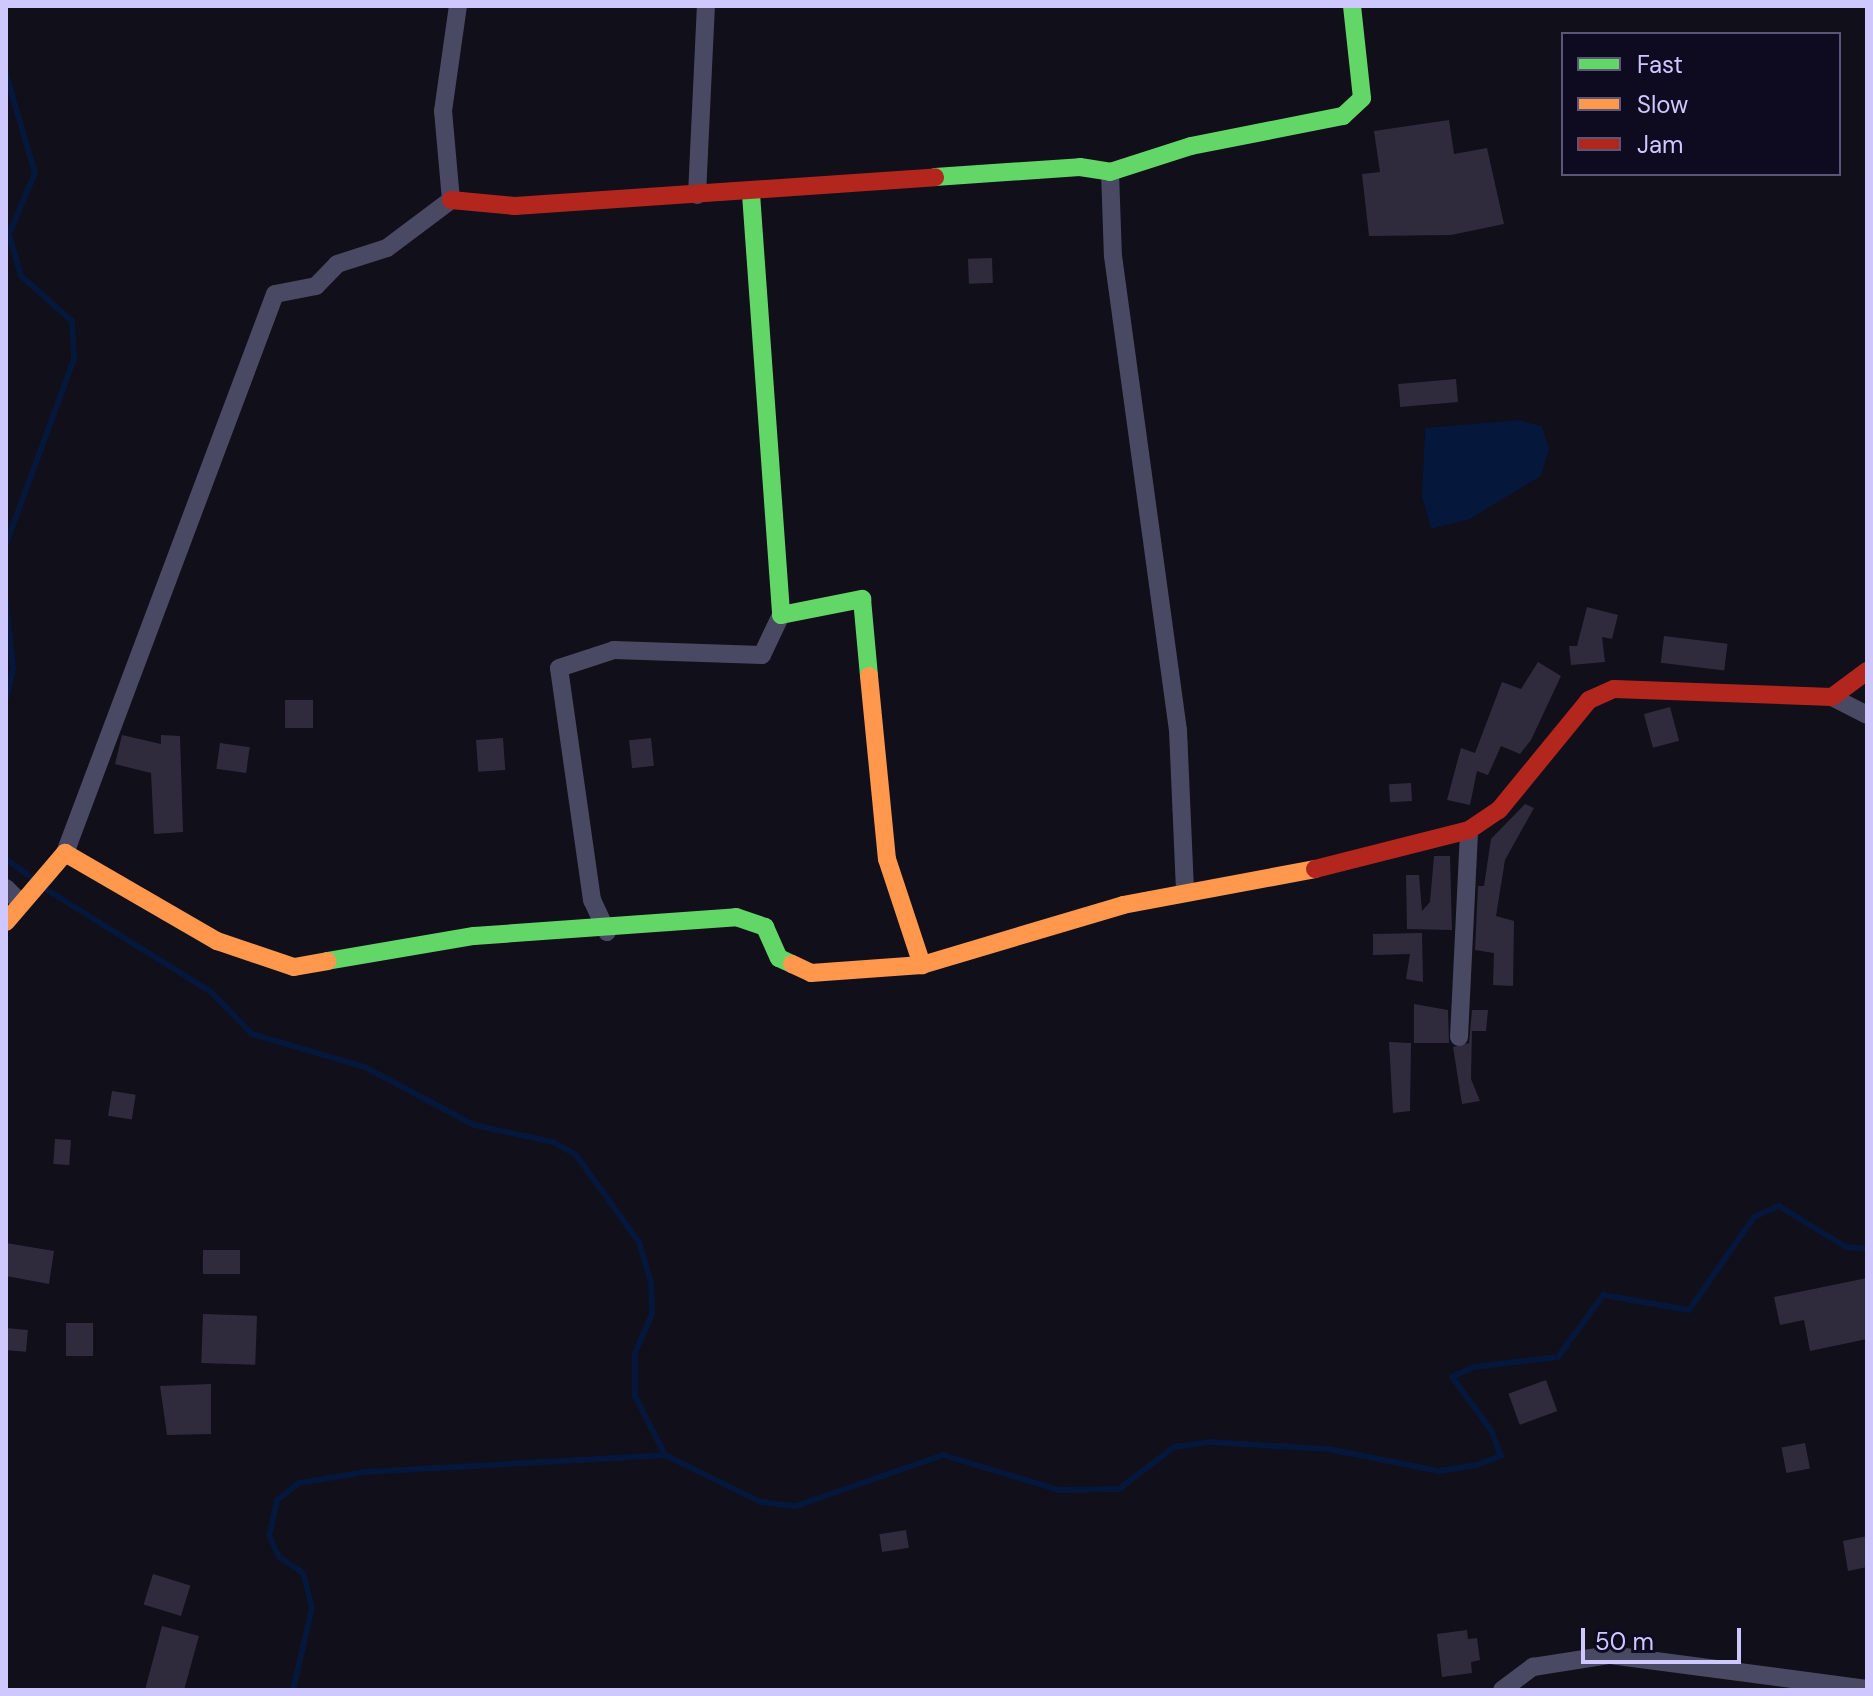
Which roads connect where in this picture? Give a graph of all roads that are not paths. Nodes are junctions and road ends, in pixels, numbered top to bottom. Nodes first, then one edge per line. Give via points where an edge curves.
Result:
1 (458, 6) edge
2 (706, 6) edge
3 (1352, 6) edge
4 (1110, 172) junction
5 (751, 194) junction
6 (697, 195) junction
7 (451, 200) junction
8 (781, 615) junction
9 (1867, 671) edge
10 (1832, 697) junction
11 (1867, 715) edge
12 (1469, 830) junction
13 (60, 859) junction
14 (6, 888) edge
15 (1185, 891) junction
16 (24, 898) junction
17 (6, 922) edge
18 (607, 932) junction
19 (922, 965) junction
20 (1459, 1037) dead end
21 (1867, 1689) edge
22 (1502, 1690) edge

1 - 7 street via 443,111
2 - 6 street
3 - 4 street via 1362,98 1343,116 1191,146
4 - 5 street via 1080,167
4 - 15 street via 1113,256 1178,730
5 - 6 street
5 - 8 street
6 - 7 street via 515,206
7 - 13 street via 387,248 337,264 316,286 275,294
8 - 18 street via 762,655 614,650 559,668 592,900
8 - 19 street via 862,599 887,859
9 - 10 street
10 - 11 street
10 - 12 street via 1614,689 1589,700 1499,810
12 - 15 street via 1265,881
12 - 20 street
13 - 16 street
13 - 18 street via 217,941 294,967 474,936
14 - 16 street
15 - 19 street
16 - 17 street
18 - 19 street via 747,917 765,927 792,968 811,973
21 - 22 street via 1610,1655 1533,1667

